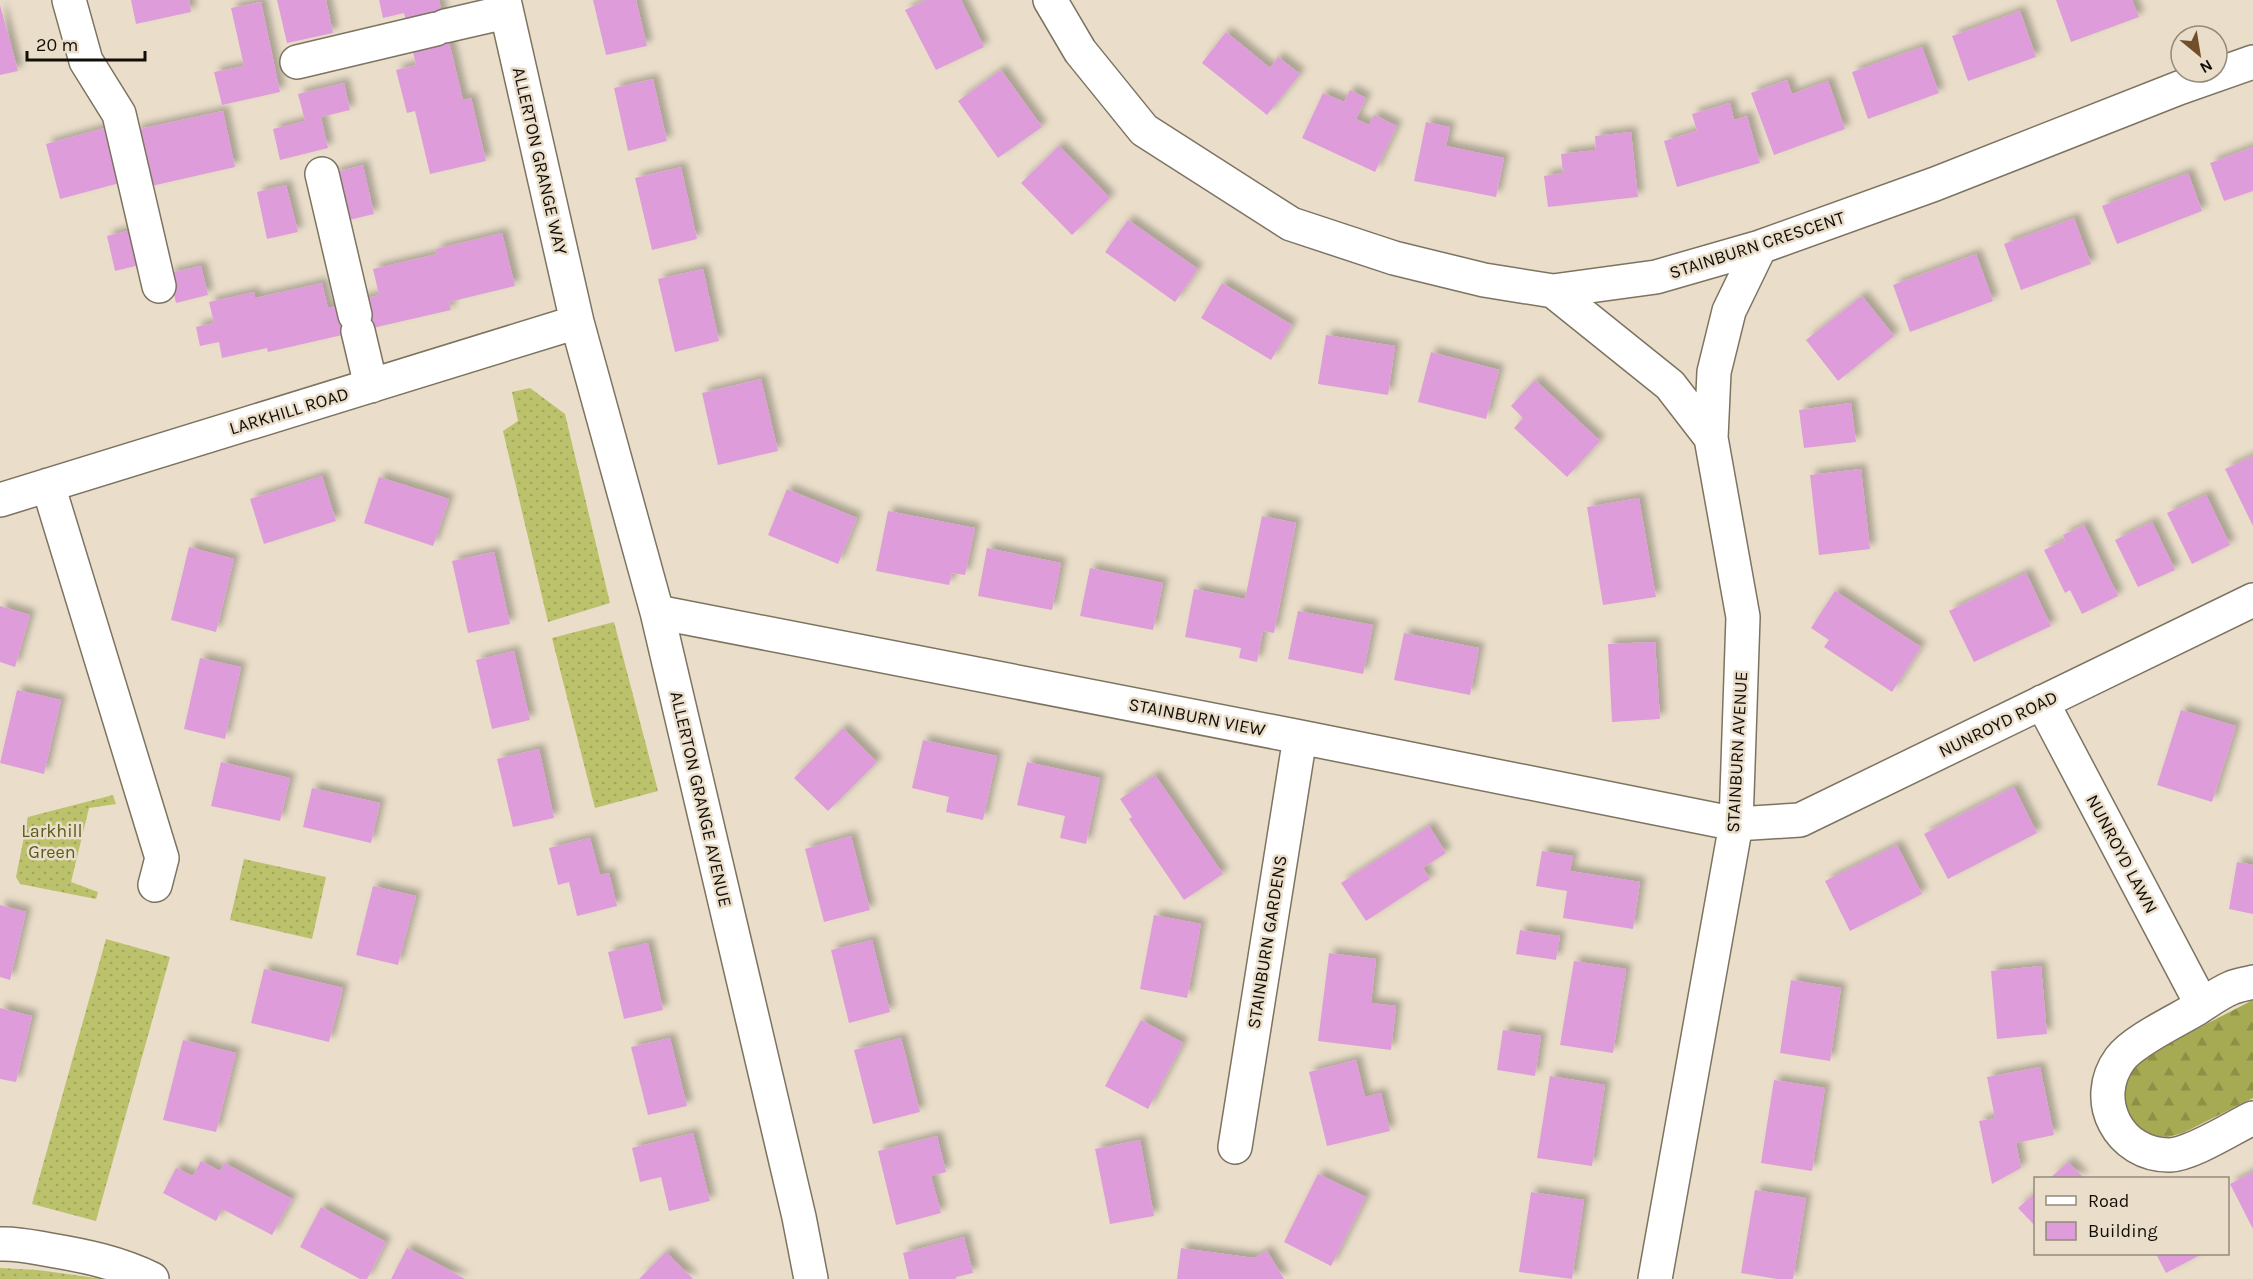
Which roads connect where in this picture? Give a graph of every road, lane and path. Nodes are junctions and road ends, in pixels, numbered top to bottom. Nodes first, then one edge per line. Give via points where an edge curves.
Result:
1 (69, 0) edge
2 (1050, 0) edge
3 (505, 6) edge
4 (297, 62) dead end
5 (2253, 62) edge
6 (322, 174) dead end
7 (1760, 247) junction
8 (159, 286) dead end
9 (1553, 291) junction
10 (577, 322) junction
11 (370, 386) junction
12 (1711, 438) junction
13 (48, 485) junction
14 (0, 500) edge
15 (2253, 600) edge
16 (657, 612) junction
17 (2042, 702) junction
18 (1300, 737) junction
19 (1736, 824) junction
20 (155, 885) dead end
21 (2253, 982) edge
22 (2202, 1005) junction
23 (2253, 1118) edge
24 (1235, 1147) dead end
25 (0, 1244) edge
26 (152, 1279) edge
27 (812, 1279) edge
28 (1654, 1279) edge

1 - 8 street via 86,61 119,114
2 - 9 street, STAINBURN CRESCENT via 1080,51 1144,130 1291,224 1394,258 1484,280
3 - 4 street via 441,28
3 - 10 street, ALLERTON GRANGE WAY
5 - 7 street, STAINBURN CRESCENT
6 - 11 street
7 - 9 street, STAINBURN CRESCENT via 1656,277
7 - 12 street via 1729,311 1714,372
9 - 12 street, STAINBURN AVENUE via 1670,385
10 - 11 street, LARKHILL ROAD
10 - 16 street, ALLERTON GRANGE AVENUE
11 - 13 street, LARKHILL ROAD
12 - 19 street, STAINBURN AVENUE via 1743,617
13 - 14 street, LARKHILL ROAD
13 - 20 street via 162,858
15 - 17 street, NUNROYD ROAD
16 - 18 street, STAINBURN VIEW
16 - 27 street, ALLERTON GRANGE AVENUE
17 - 19 street, NUNROYD ROAD via 1800,820
17 - 22 street, NUNROYD LAWN
18 - 19 street, STAINBURN VIEW
18 - 24 street, STAINBURN GARDENS
19 - 28 street, STAINBURN AVENUE
21 - 22 street via 2231,987
22 - 23 street via 2121,1057 2106,1094 2109,1114 2118,1132 2133,1145 2152,1154 2172,1155
25 - 26 street via 94,1257

